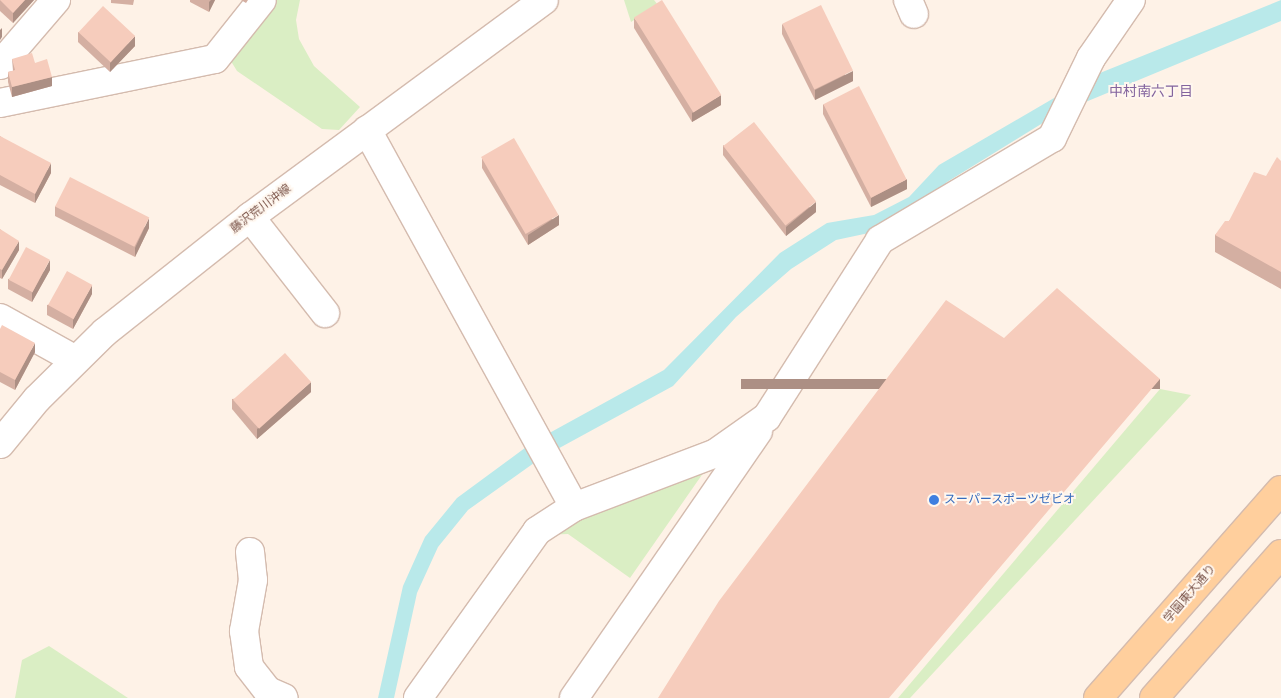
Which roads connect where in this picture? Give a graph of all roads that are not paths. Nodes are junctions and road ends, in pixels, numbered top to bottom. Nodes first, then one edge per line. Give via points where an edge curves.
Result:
1 (56, 0) edge
2 (262, 0) edge
3 (544, 0) edge
4 (1131, 0) edge
5 (0, 65) edge
6 (0, 103) edge
7 (367, 130) junction
8 (250, 217) junction
9 (325, 312) dead end
10 (0, 318) edge
11 (74, 359) junction
12 (768, 417) junction
13 (0, 444) edge
14 (1281, 490) edge
15 (574, 507) junction
16 (250, 552) dead end
17 (1281, 554) edge
18 (284, 698) edge
19 (418, 698) edge
20 (574, 698) edge
21 (1098, 698) edge
22 (1154, 698) edge

1 - 5 street
2 - 6 street via 215,59
3 - 7 street, 藤沢荒川沖線
4 - 12 street via 1091,58 1052,138 880,240
7 - 8 street, 藤沢荒川沖線
7 - 15 street
8 - 9 street
8 - 11 street, 藤沢荒川沖線
10 - 11 street
11 - 13 street, 藤沢荒川沖線
12 - 15 street via 716,452
12 - 20 street
14 - 21 main road, 学園東大通り
15 - 19 street via 537,531
16 - 18 street via 253,580 244,631 248,667 268,691
17 - 22 main road

